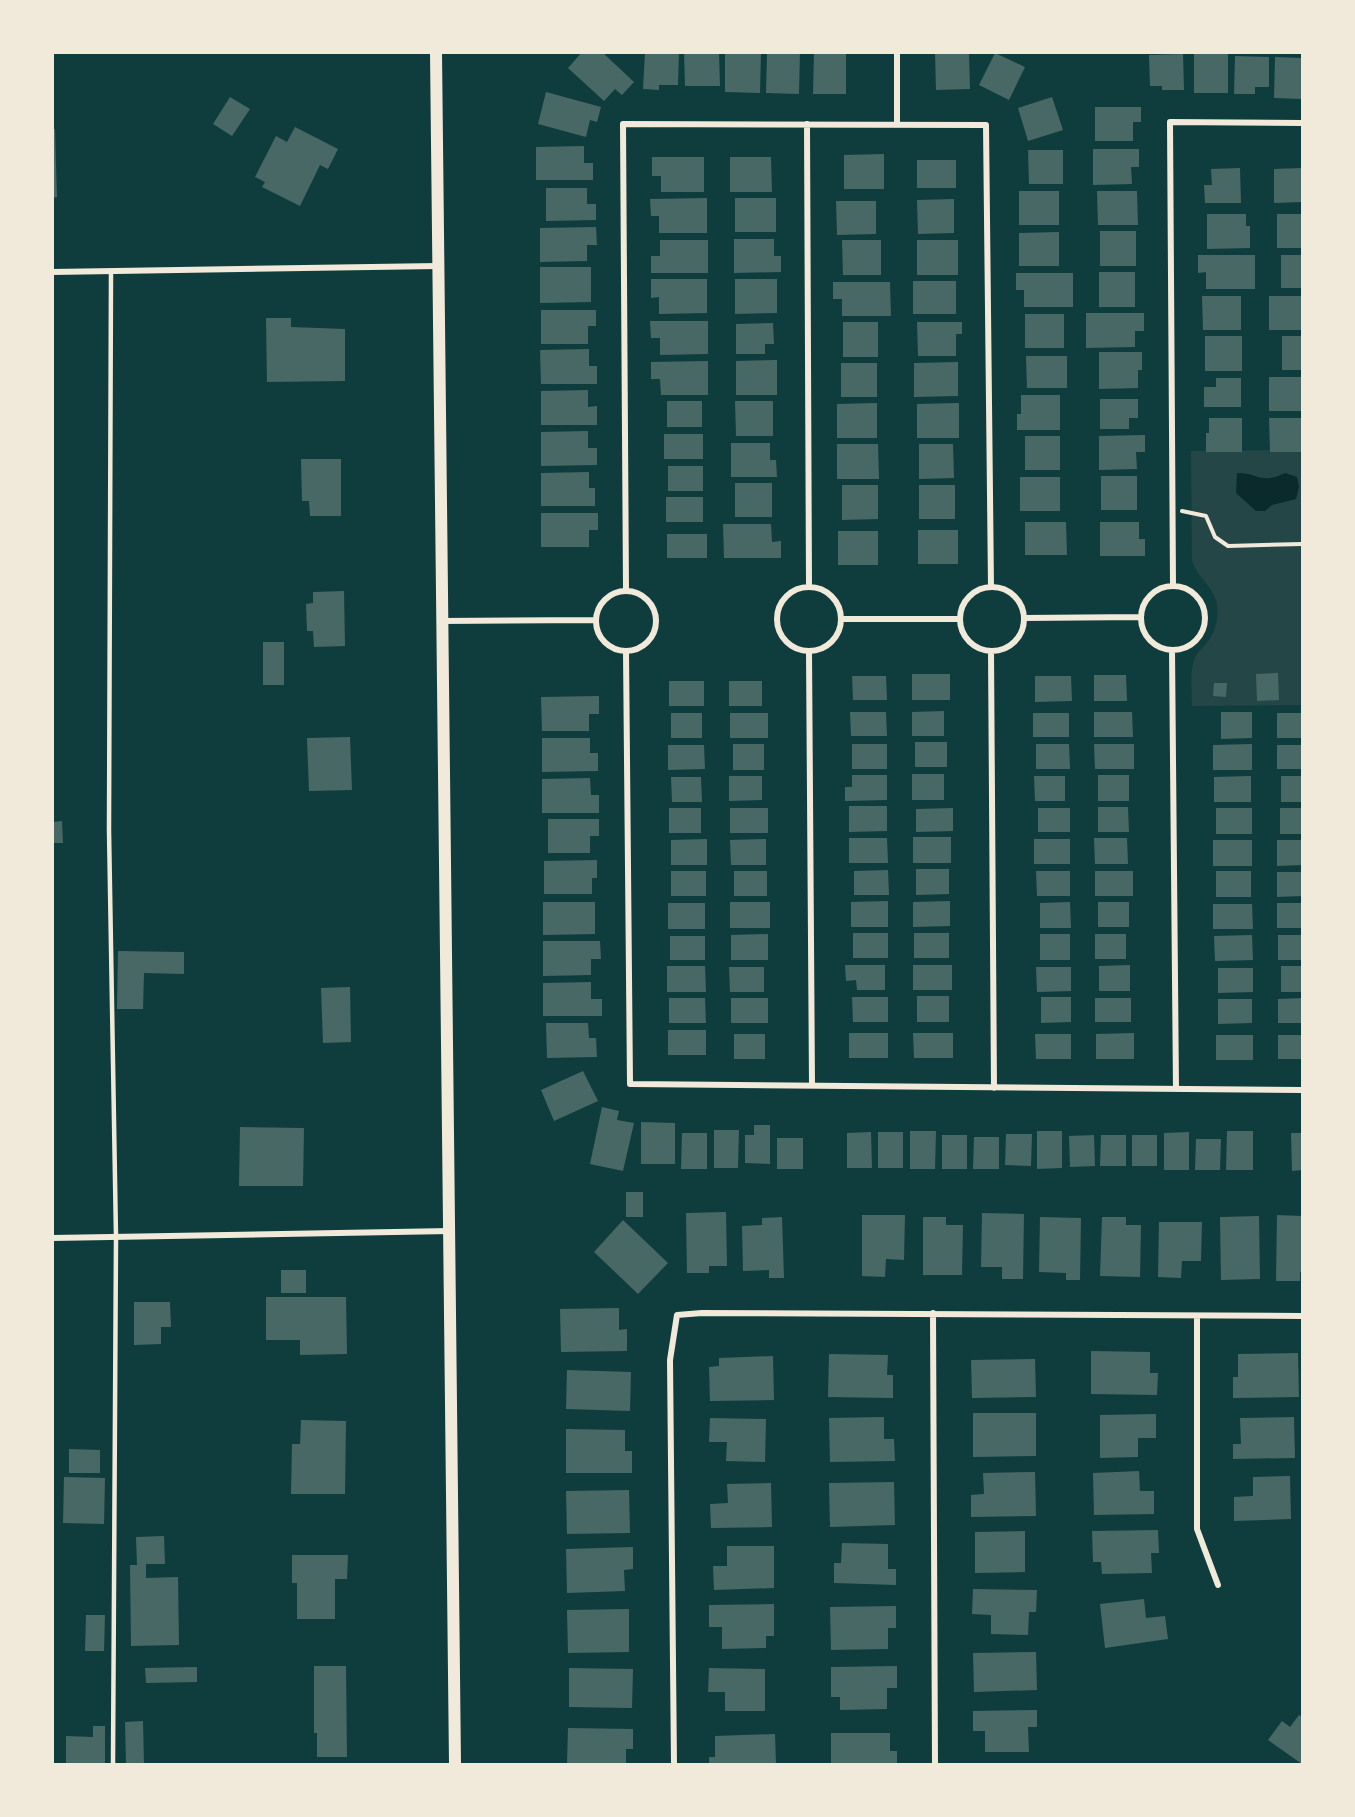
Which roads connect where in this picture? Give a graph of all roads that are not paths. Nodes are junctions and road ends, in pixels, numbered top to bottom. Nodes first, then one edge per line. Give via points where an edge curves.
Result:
1 (436, 52) edge
2 (897, 52) edge
3 (1302, 123) edge
4 (807, 124) junction
5 (897, 125) junction
6 (438, 266) junction
7 (111, 271) junction
8 (52, 272) edge
9 (1173, 585) junction
10 (809, 587) junction
11 (991, 587) junction
12 (626, 590) junction
13 (1141, 617) junction
14 (1024, 618) junction
15 (842, 619) junction
16 (960, 619) junction
17 (596, 620) junction
18 (441, 621) junction
19 (1172, 650) junction
20 (626, 651) junction
21 (809, 651) junction
22 (992, 651) junction
23 (812, 1085) junction
24 (994, 1088) junction
25 (1176, 1089) junction
26 (1302, 1090) edge
27 (450, 1232) junction
28 (116, 1237) junction
29 (52, 1238) edge
30 (933, 1313) junction
31 (1197, 1316) junction
32 (1302, 1316) edge
33 (1218, 1585) dead end
34 (113, 1764) edge
35 (455, 1764) edge
36 (674, 1764) edge
37 (935, 1764) edge

1 - 6 main road
2 - 5 street
3 - 9 street via 1170,122
4 - 5 street
4 - 10 street
4 - 12 street via 623,124
5 - 11 street via 986,125
6 - 7 street
6 - 18 main road
7 - 8 street
7 - 28 lane via 110,831
9 - 13 street via 1147,598
9 - 19 street via 1197,597 1205,622 1190,645
10 - 15 street via 828,592 840,608
10 - 21 street via 788,594 778,613 778,624 788,644
11 - 14 street via 1010,592
11 - 16 street via 981,588 965,600
12 - 17 street via 611,594
12 - 20 street via 649,601 656,625 649,641
13 - 14 street
13 - 19 street via 1142,627 1154,644
14 - 22 street via 1021,632 1012,644
15 - 16 street
15 - 21 street via 836,638 819,650
16 - 22 street via 965,638 982,650
17 - 18 street
17 - 20 street via 608,645
18 - 27 main road
19 - 25 street
20 - 23 street via 630,1084
21 - 23 street
22 - 24 street
23 - 24 street
24 - 25 street
25 - 26 street
27 - 28 street
27 - 35 main road
28 - 29 street
28 - 34 lane
30 - 31 street
30 - 36 street via 677,1315 670,1360
30 - 37 street
31 - 32 street
31 - 33 street via 1197,1529

